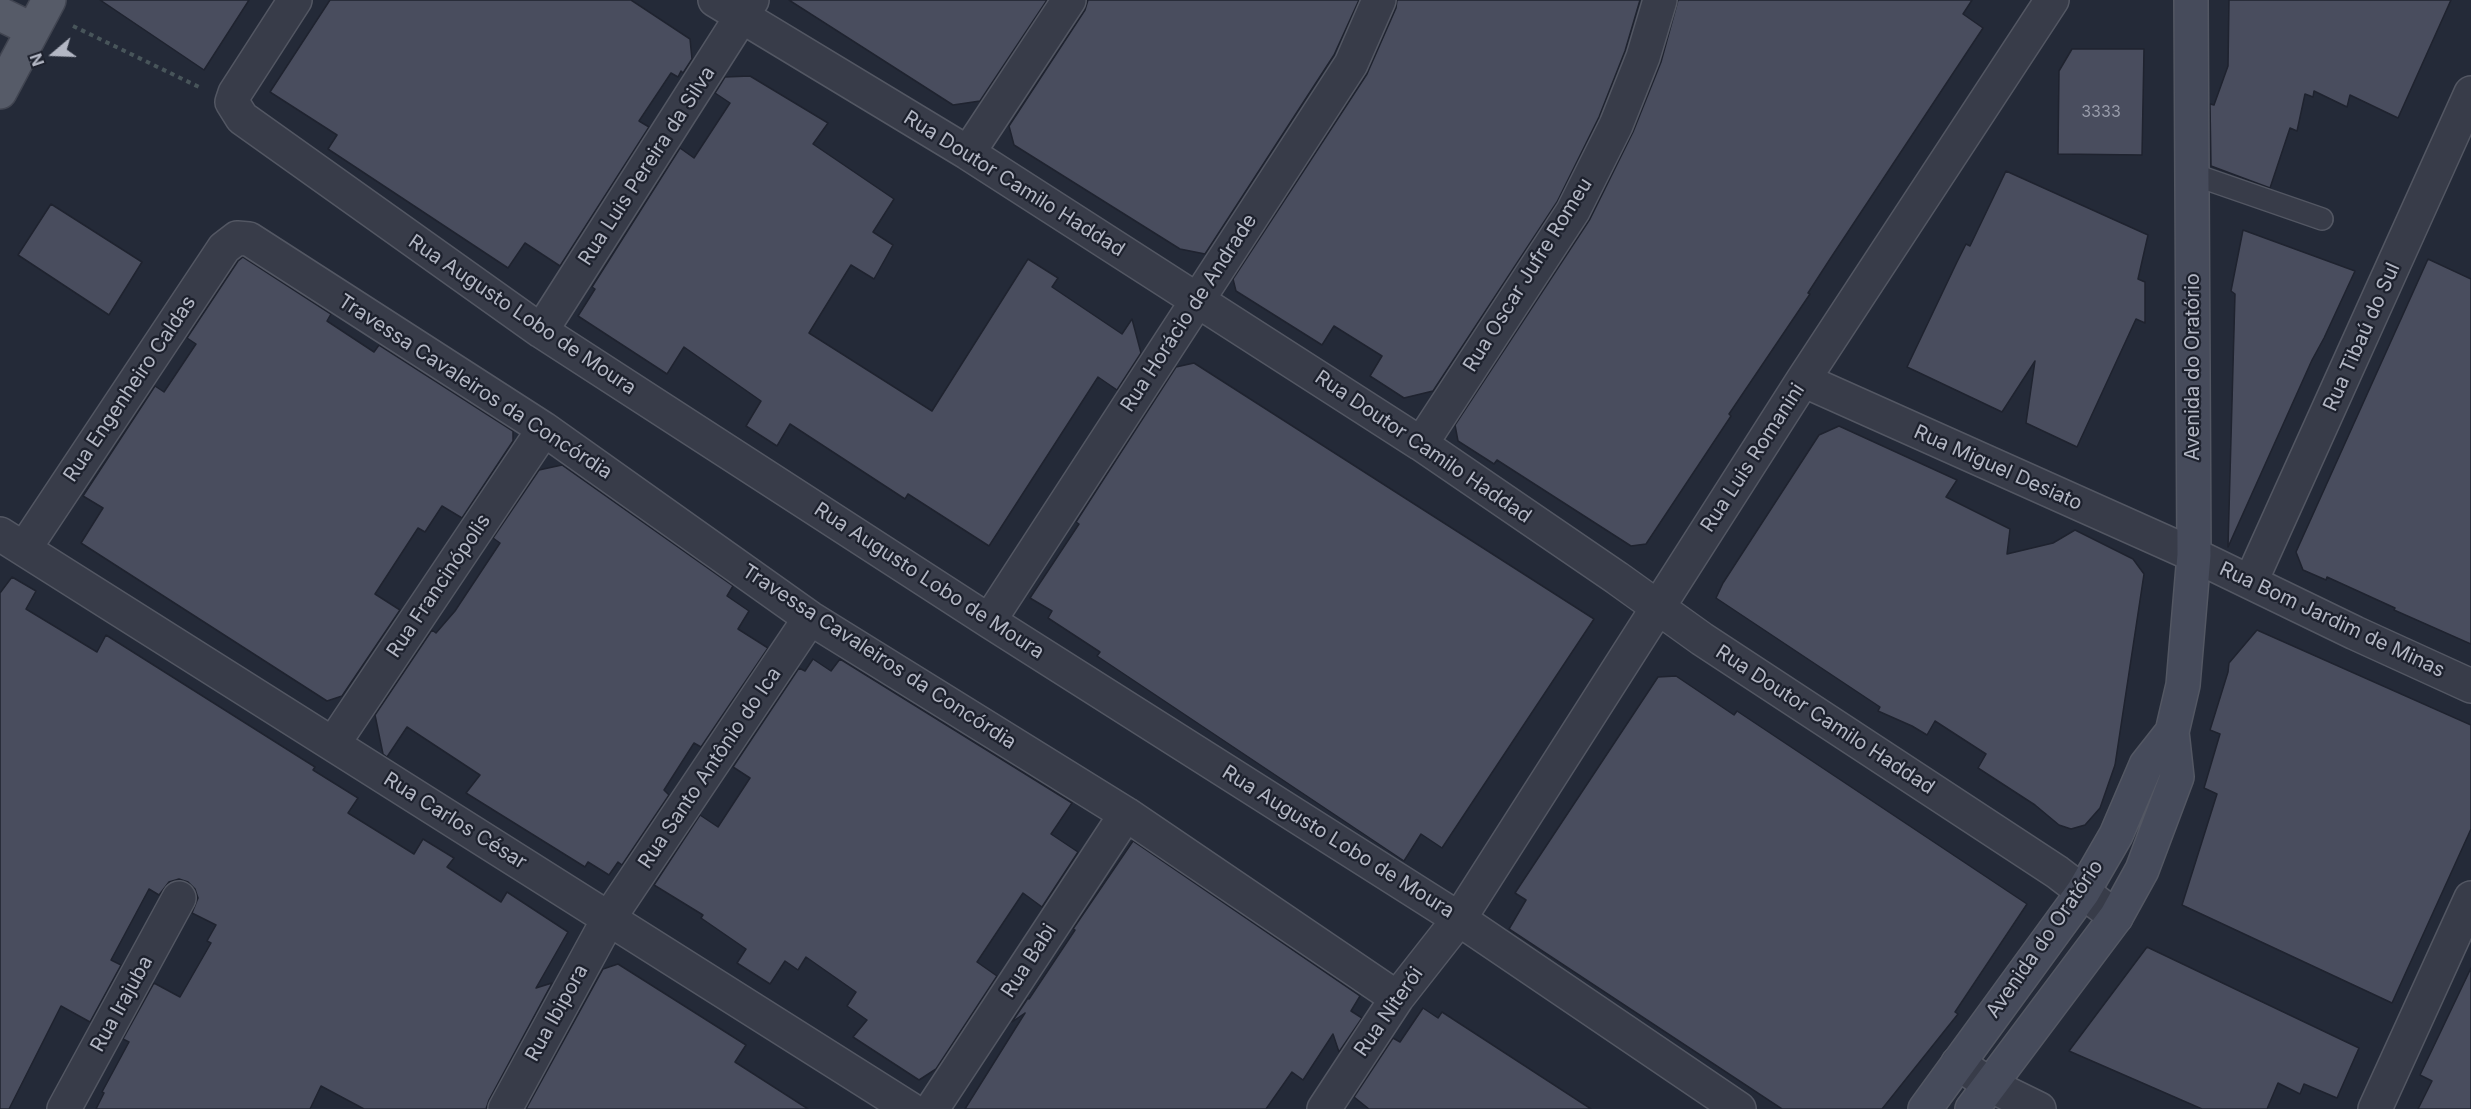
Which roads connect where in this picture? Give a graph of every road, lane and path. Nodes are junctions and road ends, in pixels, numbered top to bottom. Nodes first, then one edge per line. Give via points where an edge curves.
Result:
1 (295, 0) edge
2 (1069, 0) edge
3 (1379, 0) edge
4 (1660, 0) edge
5 (2052, 0) edge
6 (2191, 0) edge
7 (736, 6) edge
8 (0, 14) edge
9 (42, 14) edge
10 (0, 92) edge
11 (2471, 93) edge
12 (232, 102) junction
13 (968, 153) junction
14 (2192, 174) junction
15 (2322, 219) dead end
16 (243, 237) joint
17 (1197, 300) junction
18 (541, 332) junction
19 (1803, 380) junction
20 (544, 429) junction
21 (1422, 444) junction
22 (12, 542) edge
23 (2194, 555) junction
24 (2251, 581) junction
25 (1657, 607) junction
26 (810, 618) junction
27 (989, 621) junction
28 (2471, 686) edge
29 (2172, 732) junction
30 (333, 744) junction
31 (1126, 814) junction
32 (2083, 892) junction
33 (180, 898) dead end
34 (2471, 898) edge
35 (2116, 917) junction
36 (609, 918) junction
37 (1459, 919) junction
38 (1397, 998) junction
39 (1958, 1063) junction
40 (1981, 1097) edge
41 (1327, 1108) edge
42 (64, 1109) edge
43 (505, 1109) edge
44 (910, 1109) edge
45 (932, 1109) edge
46 (1739, 1109) edge
47 (1924, 1109) edge
48 (2040, 1109) edge
49 (2375, 1109) edge

1 - 12 street via 234,93
2 - 13 street
3 - 17 street, Rua Horácio de Andrade via 1351,64
4 - 21 street, Rua Oscar Jufre Romeu via 1616,125 1573,211
5 - 19 street, Rua Luis Romanini
6 - 14 main road, Avenida do Oratório
7 - 13 street, Rua Doutor Camilo Haddad
7 - 18 street, Rua Luis Pereira da Silva via 722,50
8 - 9 main road
9 - 10 main road
9 - 12 path
11 - 24 street, Rua Tibaú do Sul
12 - 18 street, Rua Augusto Lobo de Moura via 242,118
13 - 17 street, Rua Doutor Camilo Haddad
14 - 15 lane
14 - 23 main road, Avenida do Oratório
16 - 20 street, Travessa Cavaleiros da Concórdia
16 - 22 street, Rua Engenheiro Caldas via 224,248
17 - 21 street, Rua Doutor Camilo Haddad
17 - 27 street, Rua Horácio de Andrade
18 - 27 street, Rua Augusto Lobo de Moura
19 - 23 street, Rua Miguel Desiato
19 - 25 street, Rua Luis Romanini
20 - 26 street, Travessa Cavaleiros da Concórdia
20 - 30 street, Rua Francinópolis
21 - 25 street, Rua Doutor Camilo Haddad
22 - 30 street, Rua Carlos César
23 - 24 street, Rua Bom Jardim de Minas
23 - 29 main road, Avenida do Oratório via 2183,685
24 - 28 street, Rua Bom Jardim de Minas
25 - 32 street, Rua Doutor Camilo Haddad
25 - 37 street, Rua Luis Romanini
26 - 31 street, Travessa Cavaleiros da Concórdia
26 - 36 street, Rua Santo Antônio do Ica
27 - 37 street, Rua Augusto Lobo de Moura
29 - 32 main road, Avenida do Oratório via 2146,765 2116,835
29 - 35 main road, Avenida do Oratório via 2176,777 2142,870
30 - 36 street, Rua Carlos César
31 - 38 street, Travessa Cavaleiros da Concórdia
31 - 45 street, Rua Babi
32 - 35 street, Rua Doutor Camilo Haddad
32 - 39 main road, Avenida do Oratório
33 - 42 street, Rua Irajuba
34 - 49 street
35 - 40 main road, Avenida do Oratório
36 - 43 street, Rua Ibipora
36 - 44 street, Rua Carlos César
37 - 38 street, Rua Niterói
37 - 46 street, Rua Augusto Lobo de Moura
38 - 41 street, Rua Niterói
39 - 40 street
39 - 47 main road, Avenida do Oratório
40 - 48 street

